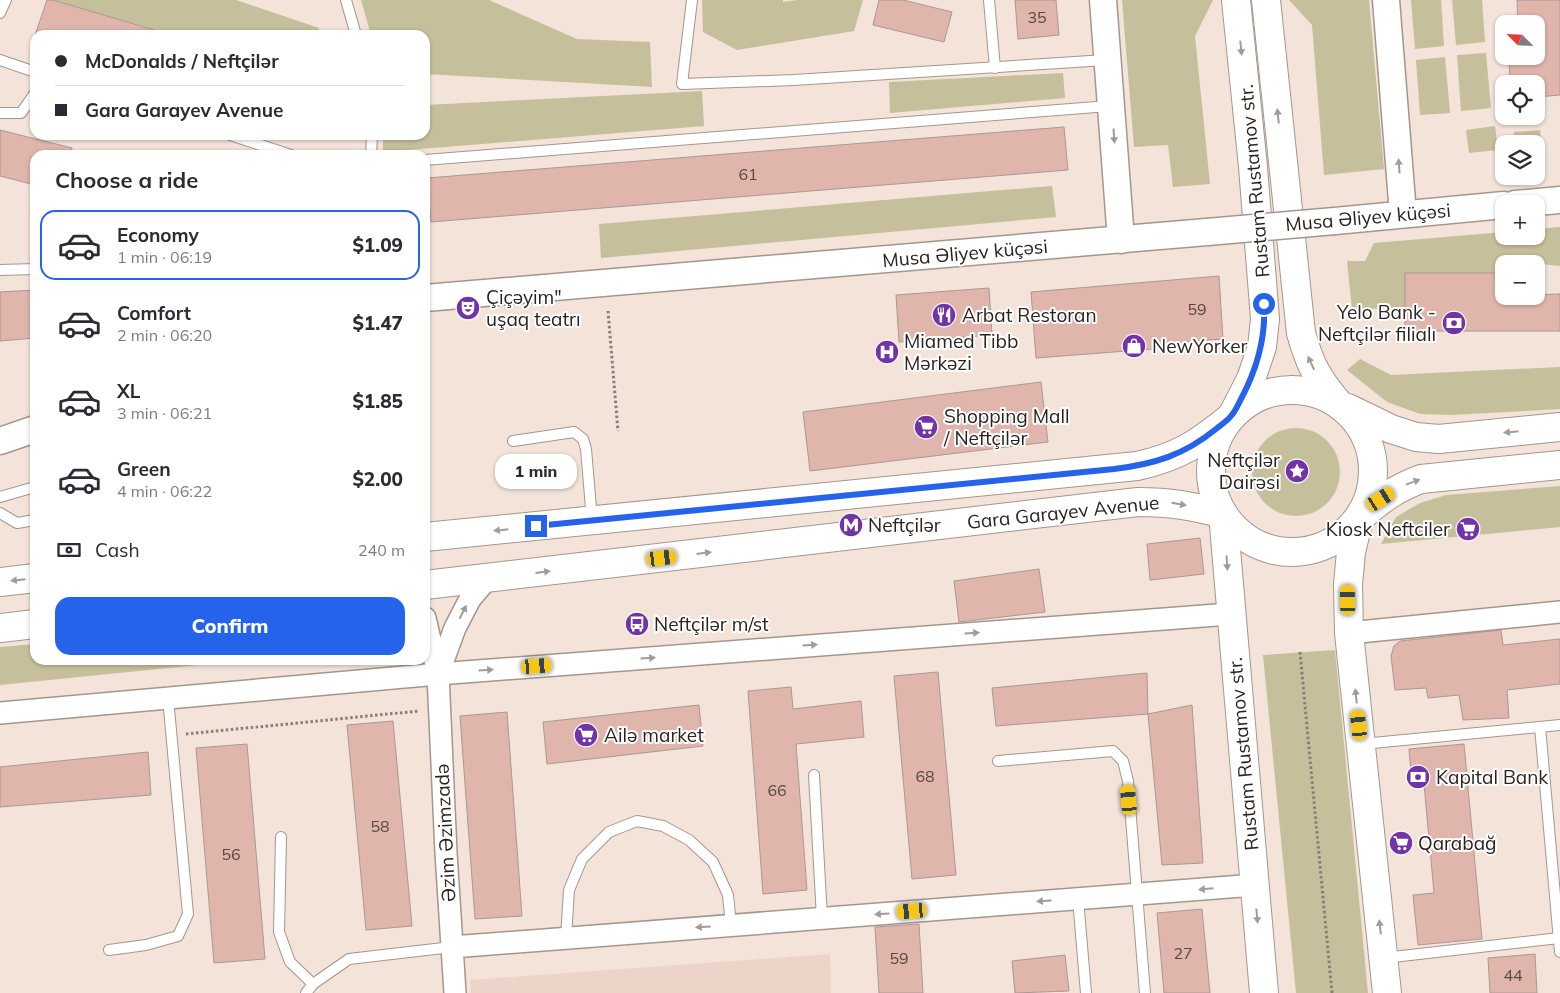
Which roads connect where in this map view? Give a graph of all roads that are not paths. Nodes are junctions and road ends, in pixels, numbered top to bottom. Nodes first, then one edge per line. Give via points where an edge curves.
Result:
1 (6, 0) edge
2 (346, 0) edge
3 (692, 0) edge
4 (989, 0) edge
5 (1103, 0) edge
6 (1236, 0) edge
7 (1266, 0) edge
8 (1386, 0) edge
9 (0, 13) edge
10 (355, 30) edge
11 (0, 60) edge
12 (1108, 60) junction
13 (995, 68) junction
14 (30, 70) edge
15 (30, 100) edge
16 (1112, 106) junction
17 (0, 113) edge
18 (245, 140) edge
19 (276, 150) edge
20 (430, 160) edge
21 (1560, 200) edge
22 (1545, 201) edge
23 (1495, 206) edge
24 (1403, 214) junction
25 (1121, 240) junction
26 (30, 268) edge
27 (0, 270) edge
28 (430, 298) edge
29 (1338, 403) junction
30 (1232, 416) junction
31 (1560, 427) edge
32 (30, 431) edge
33 (0, 441) edge
34 (513, 441) dead end
35 (1560, 465) edge
36 (30, 488) edge
37 (0, 497) edge
38 (0, 513) edge
39 (1223, 514) junction
40 (1359, 518) junction
41 (30, 521) edge
42 (592, 521) junction
43 (430, 537) edge
44 (30, 579) edge
45 (487, 579) junction
46 (0, 582) edge
47 (430, 585) edge
48 (1560, 612) edge
49 (1230, 614) junction
50 (30, 625) edge
51 (0, 628) edge
52 (1349, 633) junction
53 (430, 640) edge
54 (438, 674) junction
55 (168, 698) junction
56 (0, 713) edge
57 (1560, 725) edge
58 (1540, 727) junction
59 (1361, 744) junction
60 (998, 761) dead end
61 (814, 775) dead end
62 (280, 837) dead end
63 (1255, 885) junction
64 (1137, 894) junction
65 (1078, 899) junction
66 (822, 918) junction
67 (731, 925) junction
68 (566, 938) junction
69 (1559, 938) junction
70 (452, 947) junction
71 (108, 950) dead end
72 (1560, 952) edge
73 (1383, 958) junction
74 (313, 984) junction
75 (306, 993) edge
76 (455, 993) edge
77 (1086, 993) edge
78 (1144, 993) edge
79 (1264, 993) edge
80 (1387, 993) edge

1 - 9 lane
2 - 10 lane
3 - 13 lane via 682,84
4 - 13 lane
5 - 12 street
6 -> 30 main road, Rustam Rustamov str. via 1254,167 1265,319 1262,347 1251,379
29 -> 7 main road, Rustam Rustamov str. via 1320,381 1308,358 1301,333
24 -> 8 street
11 - 14 lane
12 - 13 lane
12 - 16 street
15 - 17 lane via 21,113
16 - 20 lane
16 -> 25 street
18 - 19 lane
21 - 22 street
23 - 24 street, Musa Əliyev küçəsi
24 - 25 street, Musa Əliyev küçəsi, bridge
25 - 28 street, Musa Əliyev küçəsi
26 - 27 lane
29 - 30 main road via 1311,391 1283,390 1255,398
31 -> 29 main road via 1439,439 1416,437 1391,429
29 - 40 main road via 1358,422 1370,445 1374,470 1370,495
30 - 39 main road via 1217,439 1211,461 1211,484
30 - 42 main road, Gara Garayev Avenue via 1184,451 1161,461 1137,466
32 - 33 street
34 - 42 lane via 574,432 583,439
40 -> 35 main road via 1400,487 1421,479
36 - 37 lane
38 - 41 lane via 17,523
39 - 40 main road via 1239,533 1257,546 1279,552 1302,553 1324,547 1343,535
45 -> 39 main road, Gara Garayev Avenue via 1138,502 1168,502
39 -> 49 main road, Rustam Rustamov str.
40 - 52 main road via 1348,584
42 -> 43 main road, Gara Garayev Avenue
44 -> 46 main road
45 - 47 main road, Gara Garayev Avenue
54 -> 45 street via 455,628 470,599
48 - 52 street
54 -> 49 street
49 - 63 main road, Rustam Rustamov str.
50 - 51 main road
59 -> 52 main road
53 - 54 street
54 - 55 street
54 - 70 street, Əzim Əzimzadə
55 - 56 street
55 - 71 lane via 188,914 178,936 146,945
57 - 58 lane
58 - 59 lane
58 - 69 lane
73 -> 59 main road
60 - 64 lane via 1114,751 1123,761 1128,781
61 - 66 lane
62 - 74 lane via 280,932 290,962
63 -> 64 street
63 -> 79 main road, Rustam Rustamov str.
64 - 65 street
64 - 78 lane
65 -> 66 street
65 - 77 lane
66 - 67 street
67 -> 68 street
67 - 68 lane via 728,895 713,862 689,840 663,826 637,821 609,832 582,859 569,890
68 - 70 street
69 - 72 lane
69 - 73 lane
70 - 74 lane via 349,959
70 - 76 street, Əzim Əzimzadə
73 - 80 main road
74 - 75 lane

